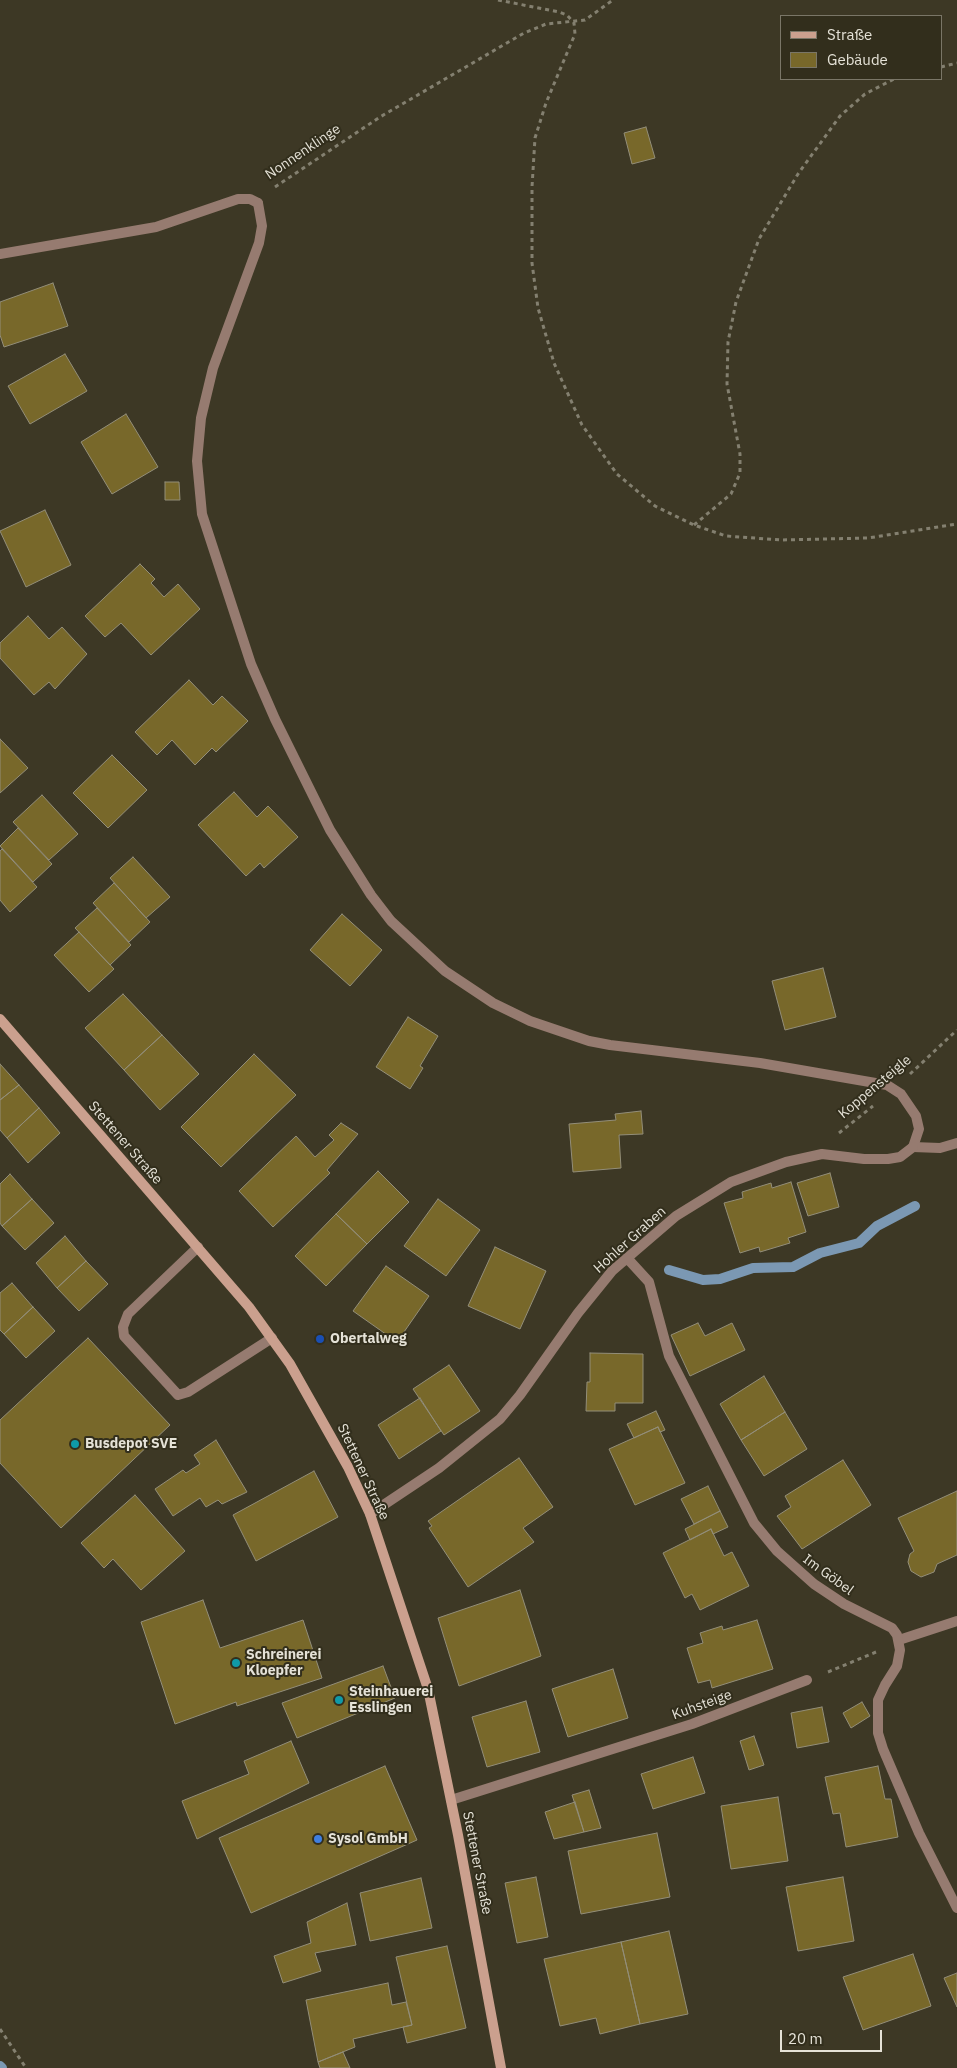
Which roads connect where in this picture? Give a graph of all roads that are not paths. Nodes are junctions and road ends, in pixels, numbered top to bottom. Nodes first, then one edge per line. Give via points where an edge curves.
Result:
1 (0, 254) edge
2 (0, 1019) edge
3 (957, 1143) edge
4 (912, 1147) junction
5 (198, 1247) junction
6 (627, 1258) junction
7 (272, 1338) junction
8 (370, 1514) junction
9 (957, 1620) edge
10 (899, 1640) junction
11 (807, 1680) road end
12 (451, 1800) junction
13 (957, 1908) edge
14 (501, 2068) edge

1 - 4 street via 156,227 238,200 250,199 258,203 262,226 260,243 213,368 199,429 197,461 202,514 248,655 271,711 330,830 366,888 391,921 431,960 476,993 530,1021 610,1045 760,1063 871,1081 894,1088 918,1120 918,1134
2 - 5 main road, Stettener Straße
3 - 4 street, Hohler Graben via 940,1148
4 - 6 street, Hohler Graben via 900,1156 888,1159 822,1154 760,1170 731,1182 676,1216
5 - 7 main road, Stettener Straße
5 - 7 street via 128,1314 123,1327 124,1336 178,1395 188,1392
6 - 8 street, Hohler Graben via 612,1271 578,1313 500,1419 439,1468
6 - 10 street, Im Göbel via 649,1282 669,1356 754,1523 777,1551 814,1584 844,1604 892,1628
7 - 8 main road, Stettener Straße via 311,1398
8 - 12 main road, Stettener Straße via 423,1672
9 - 10 street
10 - 13 street via 898,1666 878,1700 880,1742 919,1833
11 - 12 street, Kuhsteige via 692,1724
12 - 14 main road, Stettener Straße

